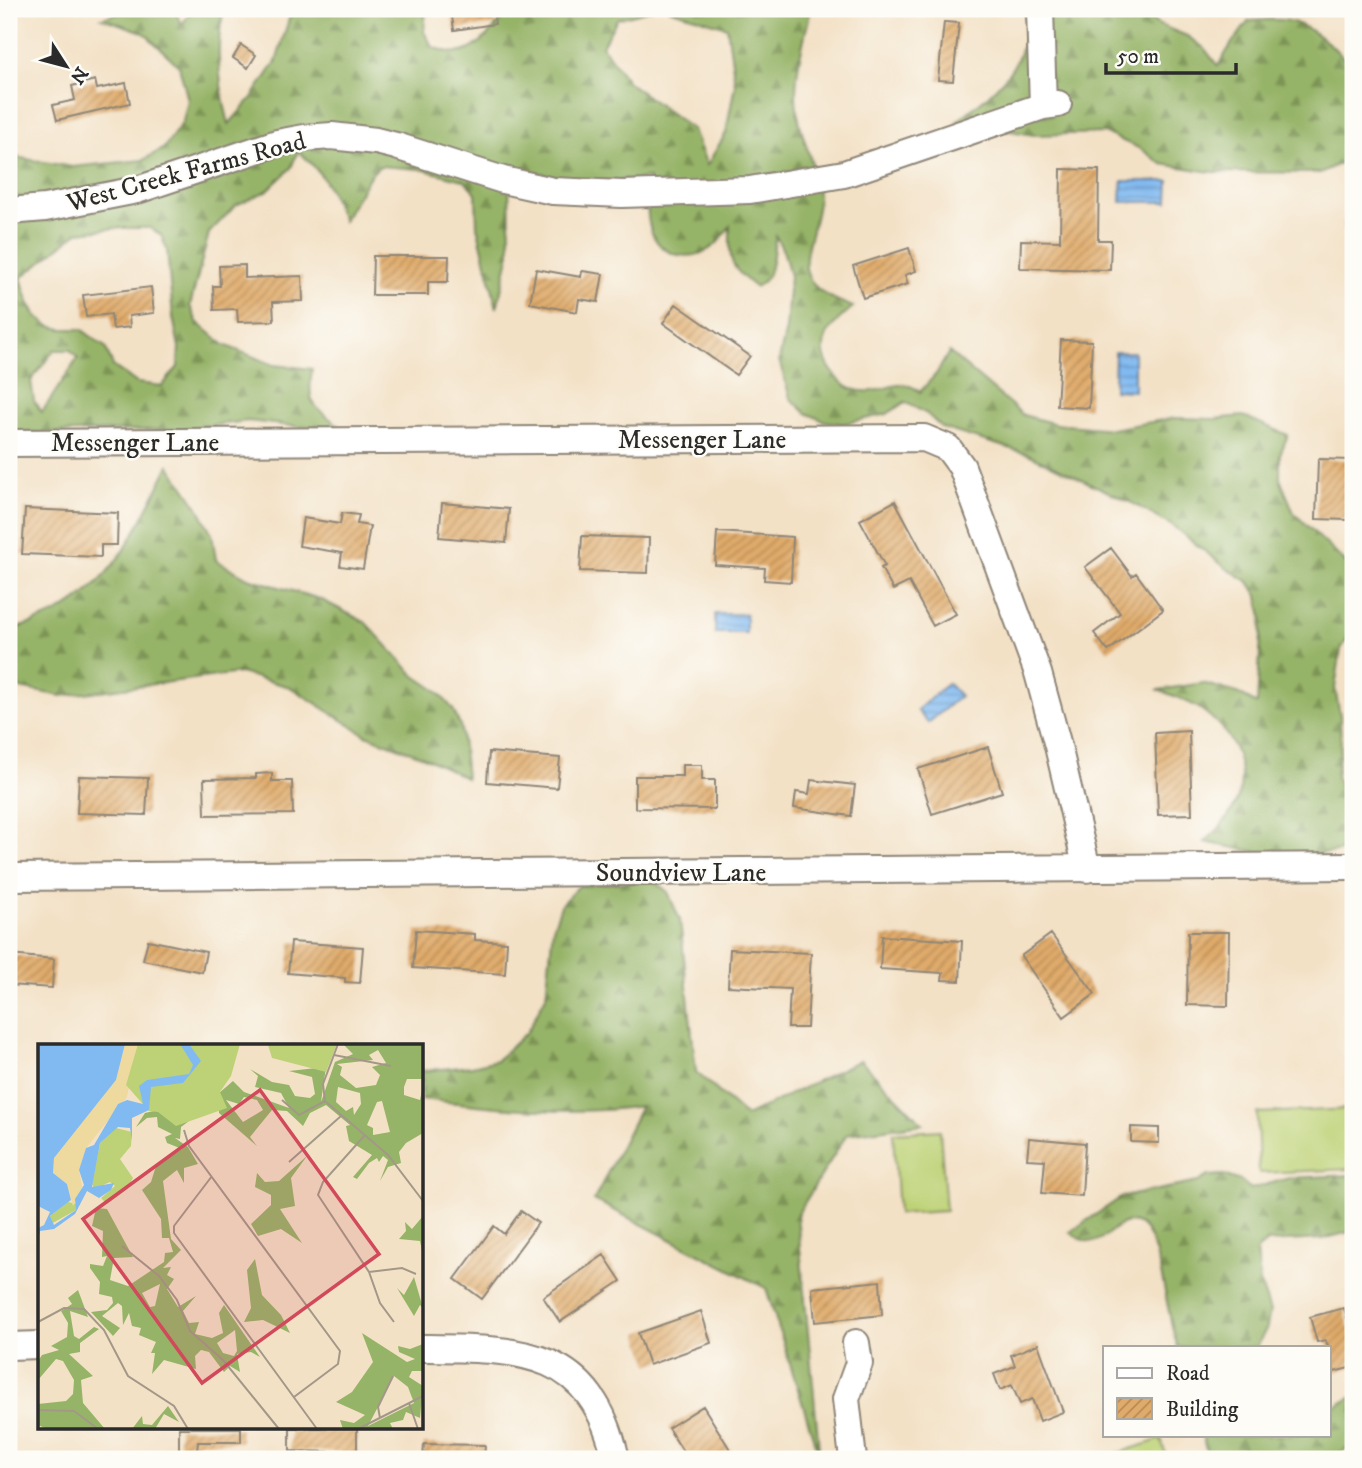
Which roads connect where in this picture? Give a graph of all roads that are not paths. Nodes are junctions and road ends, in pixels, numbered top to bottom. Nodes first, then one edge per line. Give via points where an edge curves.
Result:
1 (1040, 9) edge
2 (9, 211) edge
3 (9, 443) edge
4 (1353, 866) edge
5 (1087, 869) junction
6 (9, 877) edge
7 (856, 1343) dead end
8 (38, 1345) edge
9 (9, 1346) edge
10 (424, 1348) edge
11 (616, 1459) edge
12 (853, 1459) edge

1 - 2 street, West Creek Farms Road via 1051,105 844,174 750,190 554,191 376,141 332,136 278,143 137,190
3 - 5 street, Messenger Lane via 924,438 948,448 962,467 1038,673
4 - 5 street, Soundview Lane
5 - 6 street, Soundview Lane
7 - 12 street via 859,1363 846,1399
8 - 9 street
10 - 11 street via 487,1349 532,1356 562,1369 597,1404

